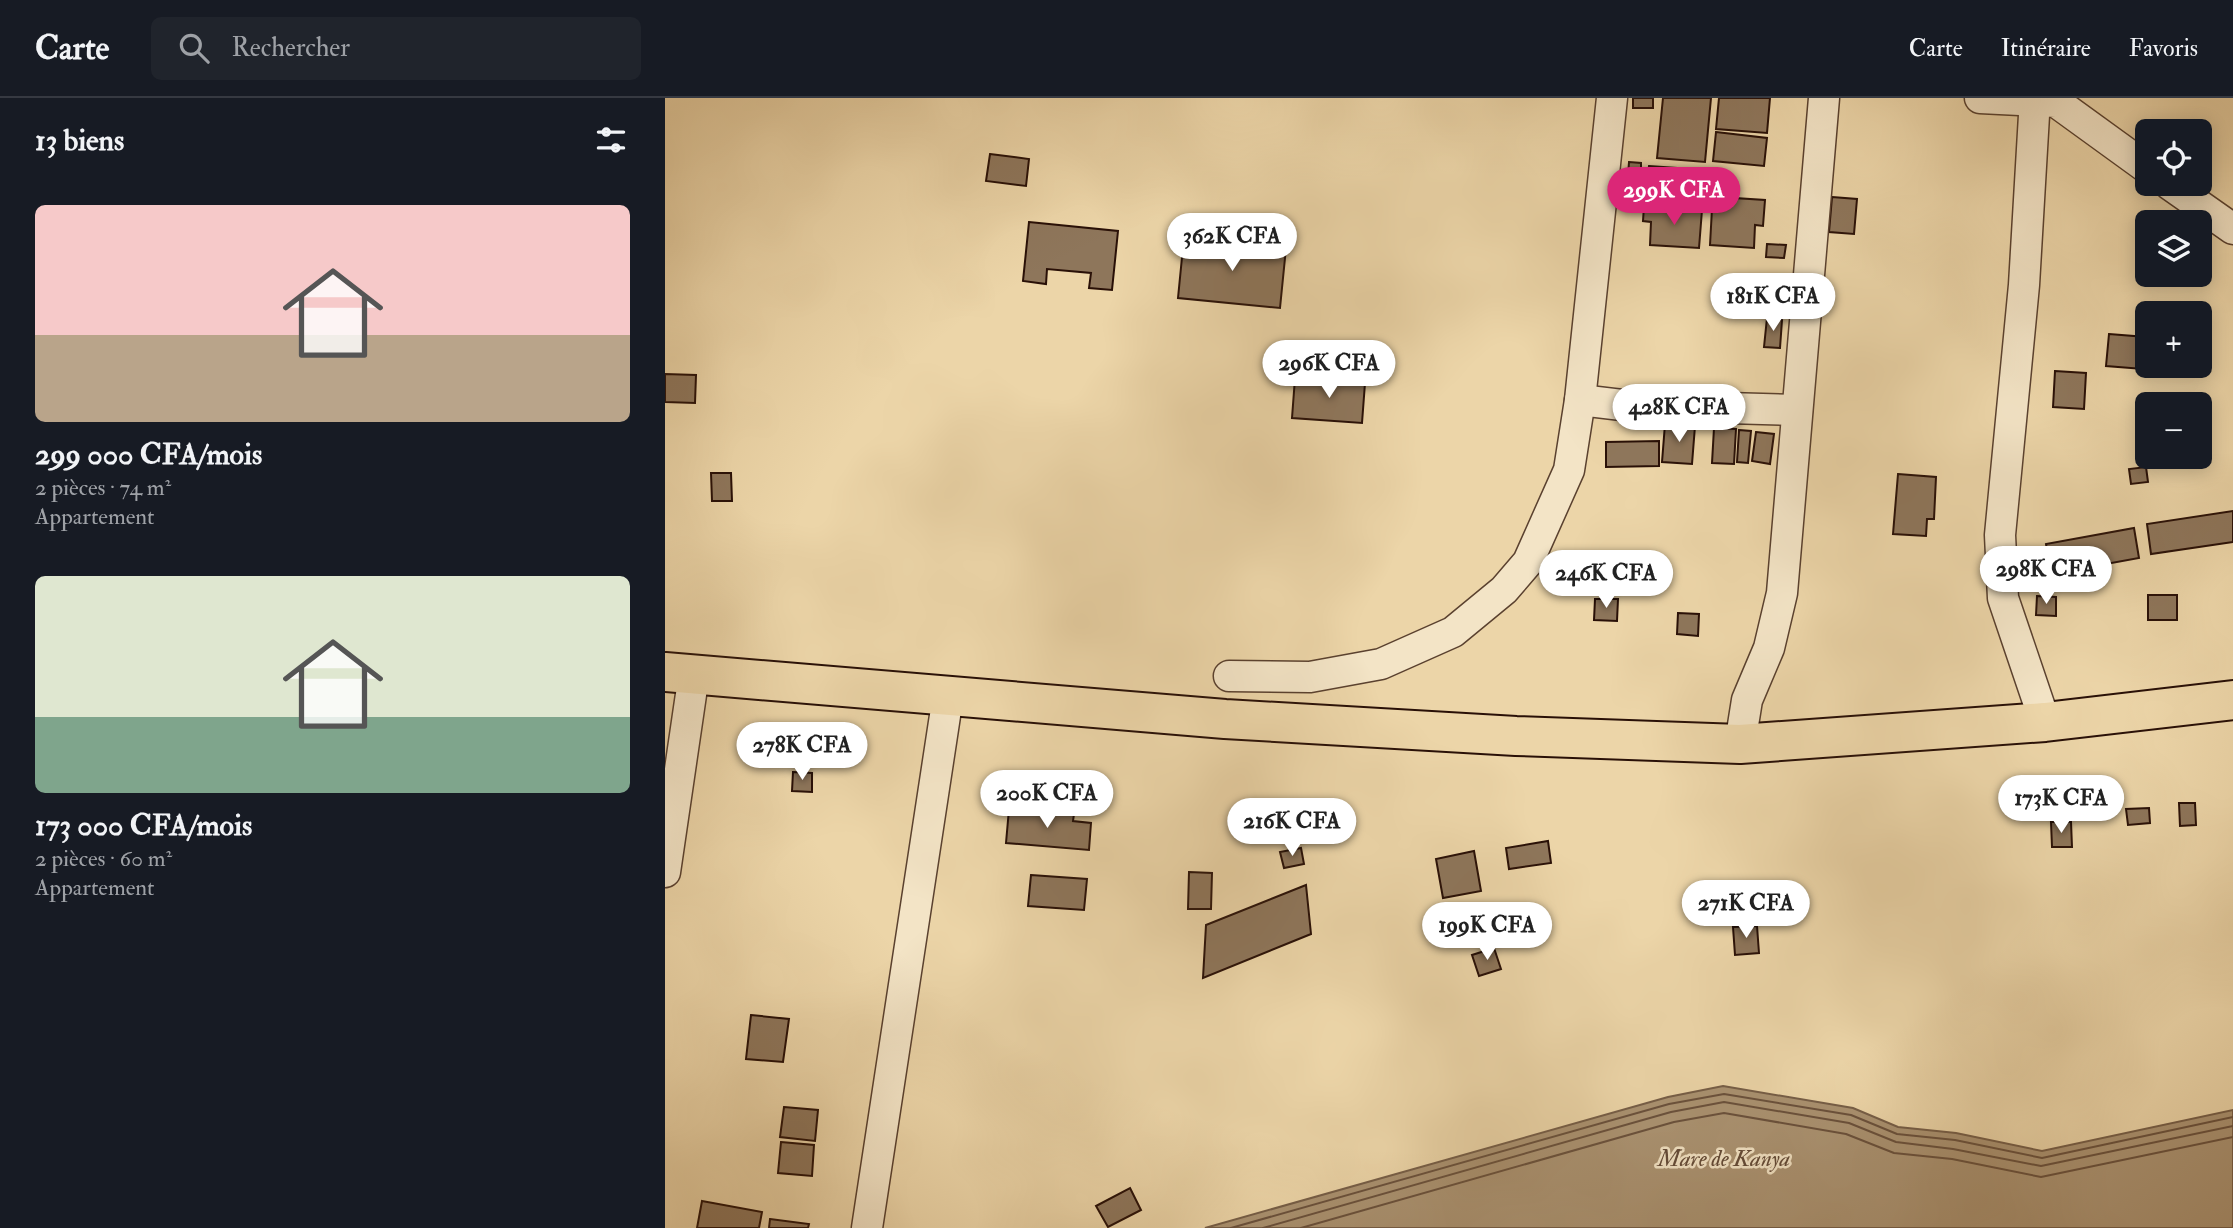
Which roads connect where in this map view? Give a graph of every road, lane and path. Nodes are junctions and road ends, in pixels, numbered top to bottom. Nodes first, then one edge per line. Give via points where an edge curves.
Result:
1 (1612, 98) edge
2 (1824, 98) edge
3 (1980, 98) edge
4 (2035, 100) edge
5 (2135, 159) edge
6 (2186, 196) edge
7 (2233, 229) edge
8 (1580, 401) junction
9 (1797, 410) junction
10 (679, 673) edge
11 (1229, 676) dead end
12 (948, 696) junction
13 (2233, 700) edge
14 (2045, 722) junction
15 (1740, 744) junction
16 (665, 872) edge
17 (867, 1228) edge

1 - 8 street
2 - 9 street
3 - 4 street
4 - 5 street via 2056,102
4 - 14 street via 2024,285 2000,535 2003,598
6 - 7 street
8 - 9 street
8 - 11 street via 1569,470 1528,562 1504,590 1453,632 1381,664 1347,672 1310,677
9 - 15 street via 1783,593 1769,648 1747,700
10 - 12 highway
10 - 16 street
12 - 15 highway via 1225,719
12 - 17 street
13 - 14 highway
14 - 15 highway

